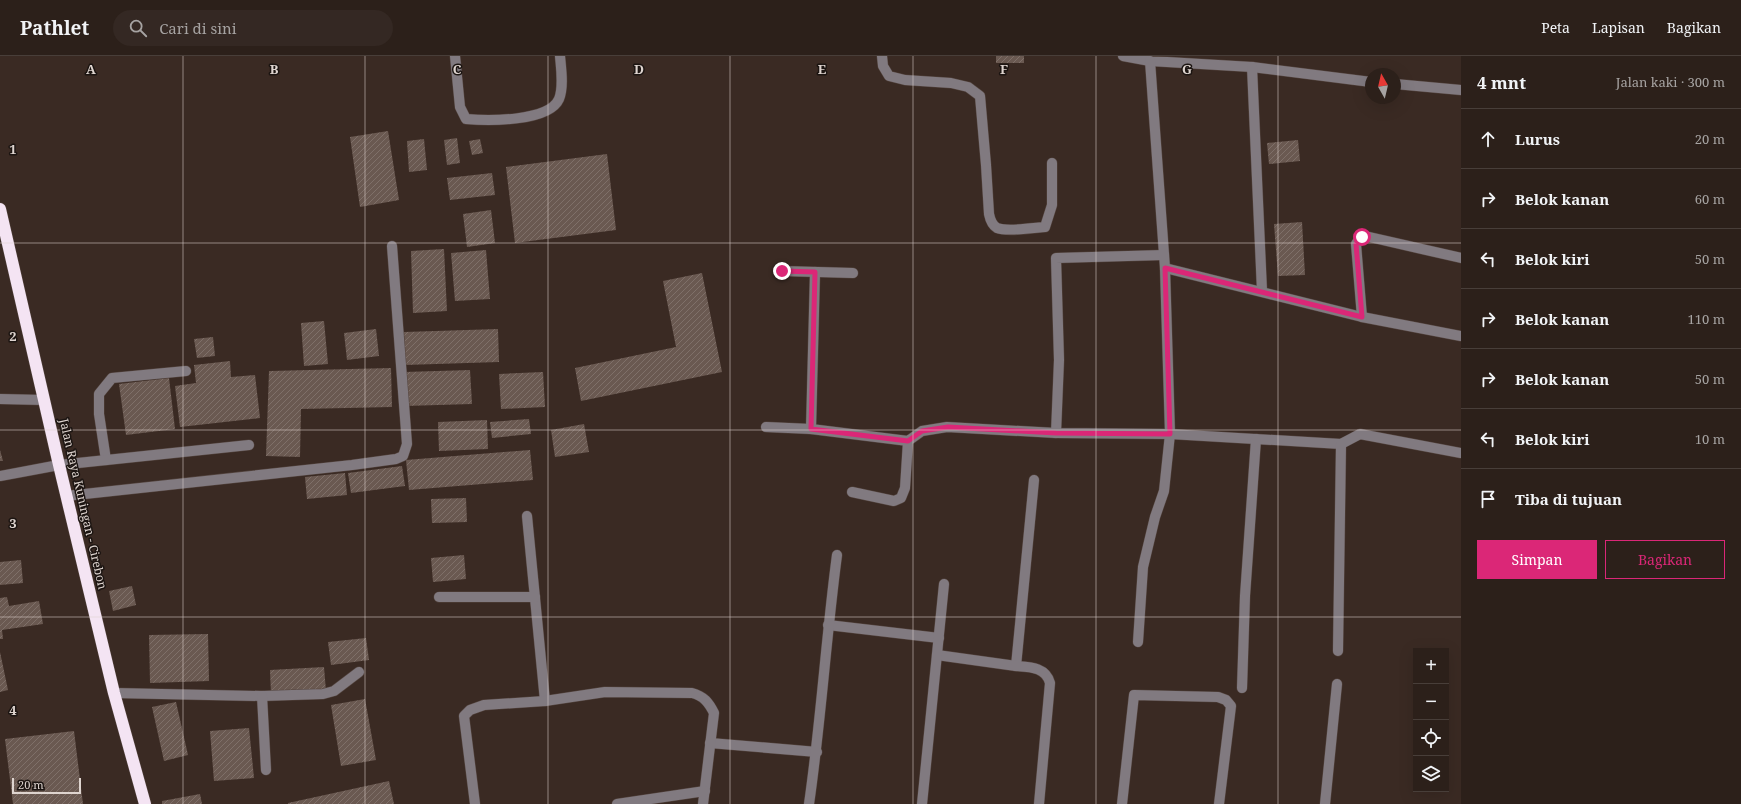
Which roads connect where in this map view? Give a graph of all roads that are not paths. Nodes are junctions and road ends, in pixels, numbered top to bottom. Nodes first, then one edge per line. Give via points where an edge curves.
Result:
1 (455, 56) edge
2 (560, 56) edge
3 (882, 56) edge
4 (1123, 56) edge
5 (1150, 61) junction
6 (1252, 67) junction
7 (1365, 81) edge
8 (1401, 85) edge
9 (1461, 90) edge
10 (1052, 163) dead end
11 (0, 209) edge
12 (392, 246) dead end
13 (1164, 256) junction
14 (1461, 258) edge
15 (1165, 268) junction
16 (782, 271) dead end
17 (815, 272) junction
18 (853, 273) dead end
19 (1262, 291) junction
20 (1362, 317) junction
21 (1461, 336) edge
22 (186, 371) dead end
23 (0, 399) edge
24 (44, 400) junction
25 (766, 427) dead end
26 (811, 429) junction
27 (1056, 433) junction
28 (1170, 434) junction
29 (1256, 440) junction
30 (908, 441) junction
31 (249, 444) dead end
32 (1341, 444) junction
33 (1461, 453) edge
34 (106, 460) junction
35 (58, 465) junction
36 (0, 476) edge
37 (1034, 480) dead end
38 (852, 492) dead end
39 (66, 496) junction
40 (527, 516) dead end
41 (838, 555) dead end
42 (944, 584) dead end
43 (439, 597) dead end
44 (535, 597) junction
45 (828, 625) junction
46 (939, 638) junction
47 (1138, 642) dead end
48 (1338, 652) dead end
49 (937, 655) junction
50 (1016, 666) junction
51 (359, 672) dead end
52 (1337, 684) dead end
53 (1242, 688) dead end
54 (114, 693) junction
55 (262, 696) junction
56 (545, 700) junction
57 (710, 744) junction
58 (817, 752) junction
59 (266, 770) dead end
60 (705, 791) junction
61 (145, 804) edge
62 (475, 804) edge
63 (617, 804) edge
64 (702, 804) edge
65 (809, 804) edge
66 (922, 804) edge
67 (1039, 804) edge
68 (1122, 804) edge
69 (1219, 804) edge
70 (1325, 804) edge

1 - 2 street via 460,107 466,119 484,121 528,116 543,112 552,106 559,99 561,87
3 - 10 street via 888,76 905,80 951,83 968,87 980,96 989,214 991,222 997,228 1045,227 1052,205
4 - 5 street
5 - 6 street
5 - 13 street
6 - 7 street
6 - 19 street
8 - 9 street
11 - 24 highway, Jalan Raya Kuningan - Cirebon
12 - 39 street via 406,444 403,456 352,465
13 - 15 street
13 - 27 street via 1056,258 1059,360
14 - 20 street via 1362,237 1356,244
15 - 19 street
15 - 28 street
16 - 17 street
17 - 18 street
17 - 26 street
19 - 20 street
20 - 21 street
22 - 34 street via 112,378 99,394 99,414
23 - 24 street
24 - 35 highway, Jalan Raya Kuningan - Cirebon
25 - 26 street
26 - 30 street
27 - 28 street
27 - 30 street via 948,427 922,431
28 - 29 street
28 - 47 street via 1164,491 1143,567
29 - 32 street
29 - 53 street via 1245,596
30 - 38 street via 905,488 901,498 894,501
31 - 34 street
32 - 33 street via 1360,434
32 - 48 street
34 - 35 street
35 - 36 street
35 - 39 highway, Jalan Raya Kuningan - Cirebon
37 - 50 street
39 - 54 highway, Jalan Raya Kuningan - Cirebon
40 - 44 street
41 - 45 street
42 - 46 street
43 - 44 street
44 - 56 street
45 - 46 street
45 - 58 street
46 - 49 street
49 - 50 street
49 - 66 street
50 - 67 street via 1040,670 1048,676 1050,684
51 - 55 street via 334,691 323,694
52 - 70 street
54 - 55 street
54 - 61 highway, Jalan Raya Kuningan - Cirebon
55 - 59 street
56 - 57 street via 605,692 692,692 708,702 714,713
56 - 62 street via 484,705 470,710 464,716
57 - 58 street
57 - 60 street
58 - 65 street
60 - 63 street
60 - 64 street
68 - 69 street via 1134,695 1218,697 1228,702 1231,706

